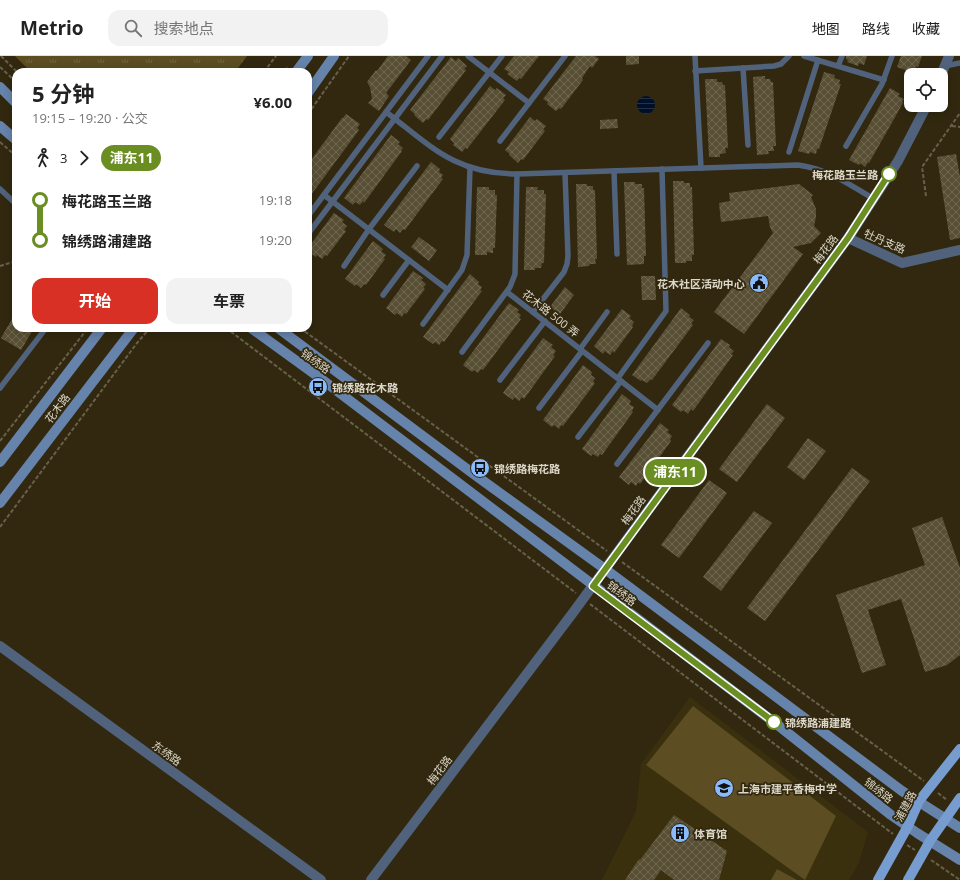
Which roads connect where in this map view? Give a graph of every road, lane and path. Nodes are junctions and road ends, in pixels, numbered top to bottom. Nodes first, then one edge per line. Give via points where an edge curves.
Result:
1 (1, 56) edge
2 (276, 56) edge
3 (308, 56) edge
4 (334, 56) edge
5 (349, 56) edge
6 (428, 56) edge
7 (442, 56) edge
8 (468, 56) edge
9 (502, 56) edge
10 (565, 56) edge
11 (695, 56) edge
12 (788, 56) edge
13 (804, 56) edge
14 (842, 56) edge
15 (892, 56) edge
16 (949, 56) edge
17 (818, 60) junction
18 (960, 63) edge
19 (838, 66) junction
20 (0, 67) edge
21 (13, 68) edge
22 (267, 68) edge
23 (299, 68) edge
24 (743, 68) junction
25 (944, 68) edge
26 (948, 69) edge
27 (695, 71) junction
28 (490, 73) junction
29 (12, 78) edge
30 (884, 80) junction
31 (0, 87) edge
32 (312, 87) edge
33 (12, 99) edge
34 (529, 103) junction
35 (312, 108) edge
36 (386, 112) junction
37 (923, 112) edge
38 (960, 113) edge
39 (395, 119) junction
40 (0, 126) edge
41 (952, 126) junction
42 (960, 127) edge
43 (12, 136) edge
44 (439, 137) dead end
45 (500, 141) dead end
46 (0, 142) edge
47 (748, 144) dead end
48 (846, 146) dead end
49 (12, 152) edge
50 (789, 152) dead end
51 (417, 166) dead end
52 (470, 168) junction
53 (701, 168) junction
54 (662, 170) junction
55 (614, 171) junction
56 (566, 173) junction
57 (517, 174) junction
58 (0, 189) edge
59 (324, 195) junction
60 (926, 196) dead end
61 (874, 199) junction
62 (12, 200) edge
63 (333, 202) junction
64 (312, 211) edge
65 (312, 229) edge
66 (369, 229) junction
67 (848, 238) junction
68 (960, 250) edge
69 (617, 254) dead end
70 (409, 260) junction
71 (12, 262) edge
72 (0, 266) edge
73 (344, 266) dead end
74 (448, 290) junction
75 (507, 292) junction
76 (383, 295) dead end
77 (533, 312) junction
78 (607, 312) dead end
79 (545, 321) junction
80 (423, 324) dead end
81 (43, 332) edge
82 (85, 332) edge
83 (99, 332) edge
84 (131, 332) edge
85 (147, 332) edge
86 (257, 332) edge
87 (283, 332) edge
88 (306, 332) edge
89 (708, 343) dead end
90 (581, 350) junction
91 (462, 352) dead end
92 (500, 380) dead end
93 (619, 380) junction
94 (0, 388) edge
95 (539, 408) dead end
96 (658, 410) junction
97 (578, 437) dead end
98 (0, 441) edge
99 (0, 462) edge
100 (617, 464) dead end
101 (0, 503) edge
102 (0, 527) edge
103 (614, 556) junction
104 (605, 569) junction
105 (593, 586) junction
106 (0, 646) edge
107 (960, 749) edge
108 (931, 787) junction
109 (919, 801) junction
110 (957, 801) edge
111 (945, 818) junction
112 (908, 826) junction
113 (960, 828) edge
114 (930, 841) junction
115 (960, 860) edge
116 (321, 880) edge
117 (371, 880) edge
118 (878, 880) edge
119 (908, 880) edge

1 - 21 path
2 - 22 path
3 - 23 main road
4 - 32 main road
5 - 35 path
6 - 36 lane
7 - 39 lane
8 - 28 lane
9 - 28 lane
10 - 34 lane
11 - 27 lane
12 - 24 lane via 781,64 774,66
13 - 17 lane
14 - 19 lane
15 - 30 lane
16 - 25 street
17 - 19 lane
17 - 50 lane
18 - 26 lane
19 - 30 lane
20 - 29 path
24 - 27 lane
24 - 47 lane
27 - 53 lane
28 - 34 lane
28 - 44 lane
30 - 48 lane
31 - 33 main road
34 - 45 lane
36 - 39 lane
36 - 59 lane
37 - 61 street, 梅花路 via 898,161
38 - 41 path
39 - 52 lane via 434,149
39 - 63 lane
40 - 43 main road
41 - 42 path
41 - 60 path via 922,167
46 - 49 path
51 - 66 lane
52 - 57 lane
52 - 74 lane via 468,255 462,270
53 - 54 lane
53 - 61 lane via 786,165 809,167 832,175
54 - 55 lane
54 - 93 lane via 666,311
55 - 56 lane
55 - 69 lane
56 - 57 lane
56 - 77 lane via 567,264 564,272
57 - 75 lane, 花木路 500 弄 via 515,274
58 - 62 lane
59 - 63 lane
59 - 64 lane
61 - 67 street, 梅花路
63 - 65 lane
63 - 66 lane
66 - 70 lane
66 - 73 lane
67 - 68 street, 牡丹支路 via 902,263
67 - 103 street, 梅花路
70 - 74 lane
70 - 76 lane
71 - 72 path
74 - 80 lane
75 - 77 lane, 花木路 500 弄
75 - 91 lane
77 - 79 lane, 花木路 500 弄
78 - 90 lane
79 - 90 lane, 花木路 500 弄
79 - 92 lane
81 - 94 lane
82 - 98 path
83 - 99 main road, 花木路
84 - 101 main road, 花木路
85 - 102 path
86 - 105 main road, 锦绣路
87 - 104 main road, 锦绣路
88 - 103 path
89 - 96 lane
90 - 93 lane, 花木路 500 弄
90 - 95 lane
93 - 96 lane, 花木路 500 弄
93 - 97 lane
96 - 100 lane
103 - 104 street, 梅花路
103 - 108 path
104 - 105 street, 梅花路
104 - 109 main road, 锦绣路 via 902,791
105 - 112 main road, 锦绣路
105 - 117 street, 梅花路
106 - 116 street, 东绣路
107 - 108 main road, 浦建路
108 - 109 main road, 浦建路
108 - 110 path via 936,792
109 - 111 main road, 锦绣路
109 - 112 main road, 浦建路
110 - 111 main road
111 - 113 main road, 锦绣路
111 - 114 main road
112 - 114 main road, 锦绣路
112 - 118 main road, 浦建路
114 - 115 main road, 锦绣路
114 - 119 main road

